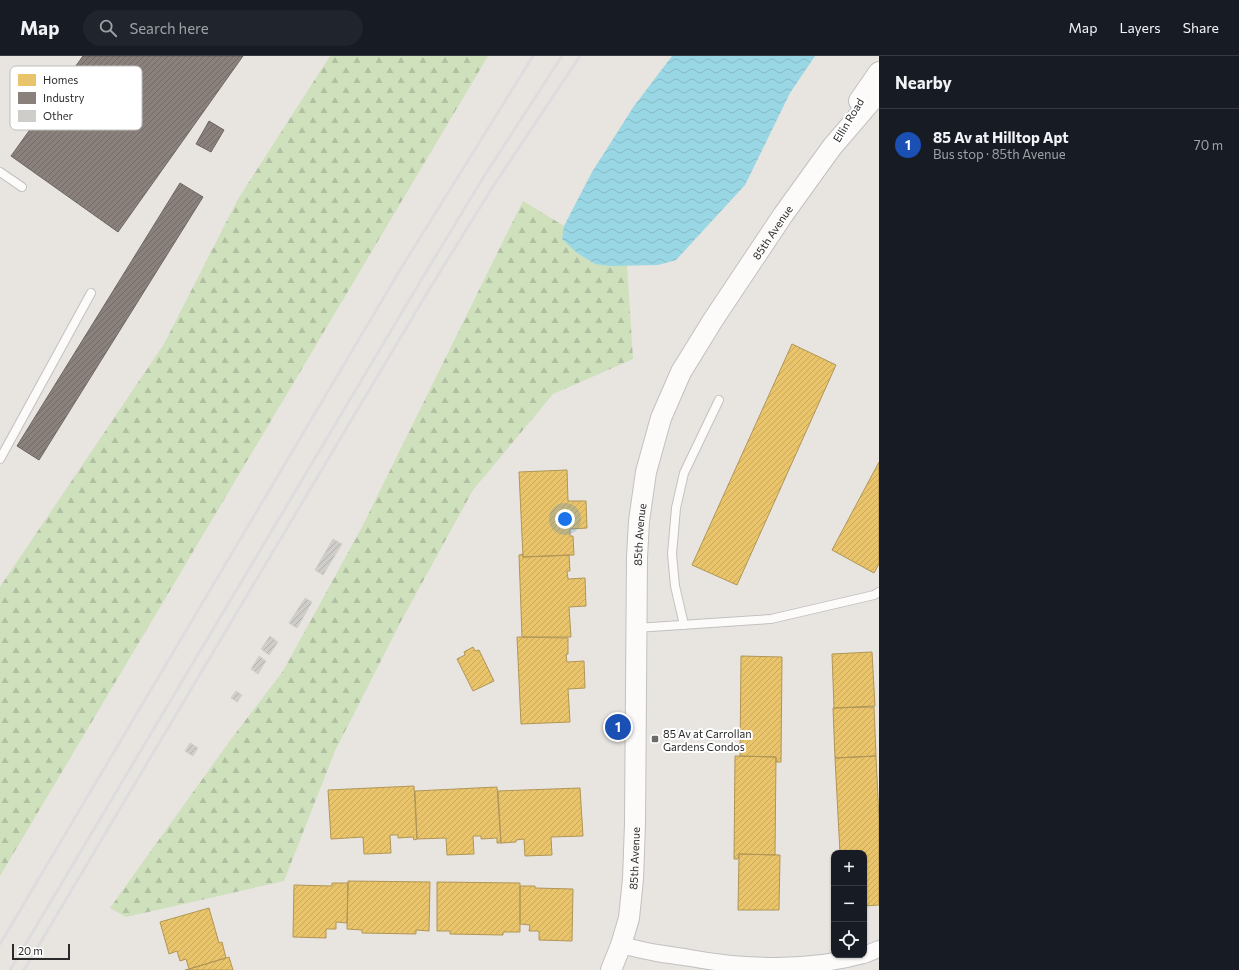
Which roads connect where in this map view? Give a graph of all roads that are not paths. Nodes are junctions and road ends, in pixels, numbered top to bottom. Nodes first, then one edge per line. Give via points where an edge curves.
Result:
1 (879, 72) edge
2 (879, 92) edge
3 (832, 147) junction
4 (0, 172) edge
5 (22, 187) dead end
6 (91, 293) dead end
7 (719, 400) dead end
8 (0, 459) edge
9 (879, 592) edge
10 (684, 625) junction
11 (636, 628) junction
12 (621, 945) junction
13 (879, 949) edge
14 (867, 954) edge
15 (853, 958) edge
16 (611, 970) edge

1 - 3 street, Ellin Road via 864,92
2 - 3 street, Ellin Road
3 - 11 street, 85th Avenue via 778,221 713,320 681,372 661,418 646,472 639,521
4 - 5 lane
6 - 8 lane
7 - 10 lane via 684,473 676,508 672,554 675,586
9 - 10 lane via 771,619
10 - 11 lane
11 - 12 street, 85th Avenue via 634,848 629,918
12 - 15 street via 710,962 748,966 806,966 830,964
12 - 16 street, 85th Avenue
13 - 14 street

